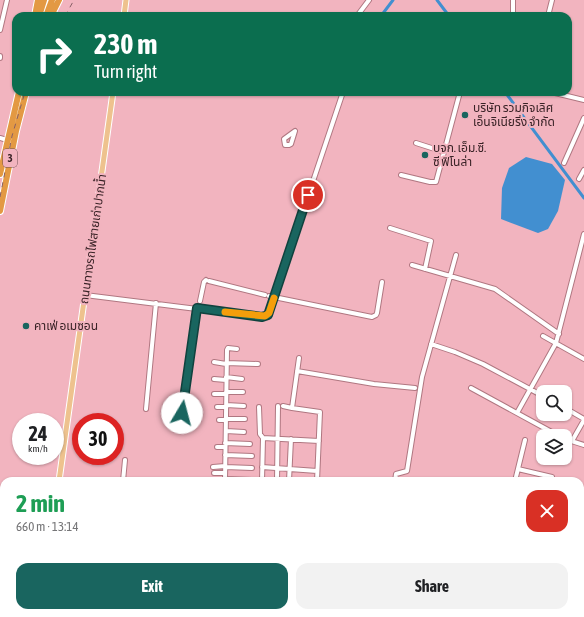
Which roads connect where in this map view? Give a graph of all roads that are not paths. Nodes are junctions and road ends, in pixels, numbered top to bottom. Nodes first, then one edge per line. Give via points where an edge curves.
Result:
1 (7, 0) edge
2 (51, 0) edge
3 (59, 0) edge
4 (126, 0) edge
5 (369, 0) edge
6 (513, 0) edge
7 (552, 0) edge
8 (40, 1) edge
9 (36, 12) edge
10 (39, 12) edge
11 (46, 12) edge
12 (53, 12) edge
13 (124, 12) edge
14 (360, 12) edge
15 (513, 12) edge
16 (549, 12) edge
17 (0, 30) edge
18 (18, 96) edge
19 (24, 96) edge
20 (112, 96) edge
21 (342, 96) edge
22 (459, 96) edge
23 (568, 96) edge
24 (584, 100) edge
25 (19, 105) junction
26 (584, 118) edge
27 (0, 138) edge
28 (7, 140) junction
29 (416, 143) dead end
30 (444, 152) junction
31 (564, 163) dead end
32 (584, 170) edge
33 (0, 173) edge
34 (401, 175) dead end
35 (579, 179) dead end
36 (0, 211) edge
37 (390, 228) dead end
38 (584, 234) edge
39 (456, 255) dead end
40 (412, 265) dead end
41 (425, 269) junction
42 (451, 277) junction
43 (382, 282) dead end
44 (85, 295) junction
45 (274, 297) junction
46 (200, 301) dead end
47 (156, 303) junction
48 (197, 308) junction
49 (559, 334) junction
50 (543, 336) dead end
51 (556, 343) junction
52 (431, 344) junction
53 (237, 349) dead end
54 (299, 358) dead end
55 (584, 359) edge
56 (214, 362) dead end
57 (226, 363) junction
58 (258, 364) dead end
59 (297, 371) junction
60 (214, 378) dead end
61 (226, 378) junction
62 (242, 379) dead end
63 (415, 388) dead end
64 (471, 388) dead end
65 (530, 390) junction
66 (243, 392) dead end
67 (226, 393) junction
68 (536, 393) edge
69 (214, 394) dead end
70 (226, 406) junction
71 (244, 406) dead end
72 (278, 406) dead end
73 (283, 406) dead end
74 (217, 407) dead end
75 (259, 407) dead end
76 (292, 408) junction
77 (146, 409) dead end
78 (572, 412) edge
79 (517, 413) junction
80 (245, 419) dead end
81 (584, 419) edge
82 (219, 420) dead end
83 (226, 420) junction
84 (180, 428) dead end
85 (546, 429) edge
86 (226, 431) junction
87 (244, 432) dead end
88 (263, 438) junction
89 (278, 438) junction
90 (291, 439) junction
91 (525, 440) dead end
92 (319, 441) junction
93 (572, 441) joint
94 (250, 444) dead end
95 (225, 445) junction
96 (584, 445) edge
97 (217, 447) dead end
98 (225, 455) junction
99 (252, 456) dead end
100 (125, 460) dead end
101 (225, 466) junction
102 (213, 467) dead end
103 (262, 467) junction
104 (252, 468) dead end
105 (277, 468) junction
106 (290, 469) junction
107 (518, 469) junction
108 (317, 471) junction
109 (225, 473) junction
110 (214, 474) dead end
111 (60, 477) edge
112 (123, 477) edge
113 (225, 477) edge
114 (262, 477) edge
115 (276, 477) edge
116 (289, 477) edge
117 (317, 477) edge
118 (396, 477) edge
119 (516, 477) edge
120 (552, 477) dead end

1 - 17 street
2 - 11 highway
3 - 12 highway
4 - 13 main road
5 - 14 street
6 - 15 street
7 - 16 street
8 - 9 highway
8 - 10 highway
18 - 25 highway, 3
19 - 25 highway, 3
20 - 44 main road, ถนนทางรถไฟสายเก่าปากน้ำ
21 - 45 street
22 - 30 street
23 - 24 street
25 - 28 highway, 3
25 - 36 highway, 3
26 - 31 street
27 - 28 street
28 - 33 highway, 3
29 - 30 street
30 - 34 street via 435,182
32 - 35 street
37 - 41 street via 431,241
38 - 49 street
39 - 42 street
40 - 41 street
41 - 42 street
42 - 49 street via 495,289
42 - 52 street
43 - 45 street via 377,313 372,317
44 - 47 street
44 - 111 main road, ถนนทางรถไฟสายเก่าปากน้ำ
45 - 46 street via 208,280 204,282
45 - 48 street via 268,315 262,317
47 - 48 street
47 - 77 street
48 - 84 street
49 - 51 street
50 - 51 street
51 - 55 street
51 - 65 street
52 - 65 street via 482,364
52 - 118 street via 418,395 406,471 396,474
53 - 57 street via 227,349
54 - 59 street
56 - 57 street
57 - 58 street
57 - 61 street
59 - 63 street
59 - 76 street
60 - 61 street
61 - 62 street
61 - 67 street
64 - 79 street
65 - 68 street
65 - 79 street
66 - 67 street
67 - 69 street
67 - 70 street
70 - 71 street
70 - 74 street
70 - 83 street
72 - 89 street
73 - 76 street
75 - 88 street via 260,434
76 - 92 street via 320,412
78 - 81 street
79 - 85 street
80 - 83 street
81 - 93 street
82 - 83 street
83 - 86 street
86 - 87 street
86 - 95 street
88 - 89 street
88 - 103 street
89 - 90 street
89 - 105 street
90 - 92 street
90 - 106 street
91 - 107 street
92 - 108 street
93 - 96 street
94 - 95 street
95 - 97 street
95 - 98 street
98 - 99 street
98 - 101 street
100 - 112 street
101 - 102 street
101 - 104 street
101 - 109 street
103 - 105 street
103 - 114 street
105 - 106 street
105 - 115 street
106 - 108 street
106 - 116 street
107 - 119 street
107 - 120 street
108 - 117 street
109 - 110 street
109 - 113 street

